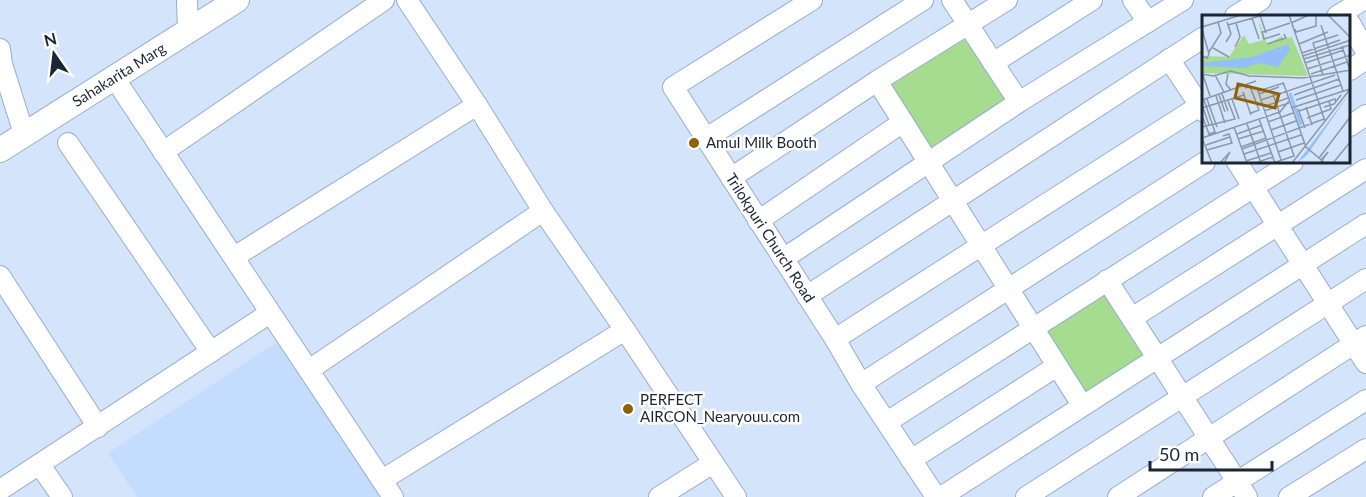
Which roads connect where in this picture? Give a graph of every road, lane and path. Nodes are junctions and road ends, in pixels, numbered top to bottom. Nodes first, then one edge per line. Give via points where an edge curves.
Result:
1 (187, 0) edge
2 (237, 0) edge
3 (384, 0) edge
4 (407, 0) edge
5 (812, 0) edge
6 (923, 0) edge
7 (952, 0) edge
8 (1007, 0) edge
9 (1092, 0) edge
10 (1133, 0) edge
11 (1183, 0) edge
12 (1261, 0) edge
13 (1363, 0) edge
14 (1342, 14) edge
15 (1237, 15) edge
16 (1148, 22) junction
17 (968, 24) junction
18 (1351, 28) edge
19 (188, 32) junction
20 (1202, 38) edge
21 (1366, 52) edge
22 (1, 59) edge
23 (1169, 59) junction
24 (1366, 59) edge
25 (993, 63) junction
26 (1351, 68) edge
27 (115, 79) junction
28 (877, 81) junction
29 (1019, 102) junction
30 (477, 105) junction
31 (1202, 106) edge
32 (1202, 108) edge
33 (1366, 115) edge
34 (903, 122) junction
35 (1351, 125) edge
36 (24, 134) junction
37 (705, 139) junction
38 (68, 143) dead end
39 (0, 150) edge
40 (164, 152) junction
41 (929, 162) junction
42 (1202, 164) edge
43 (1238, 164) edge
44 (1290, 164) edge
45 (1366, 169) edge
46 (731, 178) junction
47 (1254, 188) junction
48 (953, 199) junction
49 (543, 211) junction
50 (758, 221) junction
51 (1366, 224) edge
52 (1278, 225) junction
53 (981, 244) junction
54 (234, 257) junction
55 (783, 259) junction
56 (1303, 264) junction
57 (0, 276) edge
58 (1366, 279) edge
59 (1107, 280) junction
60 (1008, 288) junction
61 (807, 296) junction
62 (1329, 303) junction
63 (270, 313) junction
64 (1132, 318) junction
65 (1034, 329) junction
66 (625, 330) junction
67 (835, 339) junction
68 (1360, 340) edge
69 (211, 352) junction
70 (1157, 357) junction
71 (1366, 363) edge
72 (1057, 366) junction
73 (309, 370) junction
74 (861, 384) junction
75 (1182, 396) junction
76 (1366, 400) edge
77 (1082, 405) junction
78 (887, 422) junction
79 (98, 427) junction
80 (1209, 438) junction
81 (1366, 449) edge
82 (911, 460) junction
83 (713, 463) junction
84 (40, 465) junction
85 (382, 480) junction
86 (1242, 489) edge
87 (0, 490) edge
88 (62, 497) edge
89 (393, 497) edge
90 (658, 497) edge
91 (736, 497) edge
92 (936, 497) edge
93 (941, 497) edge
94 (1026, 497) edge
95 (1118, 497) edge
96 (1213, 497) edge
97 (1289, 497) edge

1 - 19 street
2 - 19 street, Sahakarita Marg
3 - 40 street
4 - 30 street
5 - 37 street, Trilokpuri Church Road via 673,87
6 - 37 street
7 - 17 street
8 - 17 street
9 - 25 street
10 - 16 street
11 - 16 street
12 - 15 street
13 - 14 street
16 - 29 street
17 - 25 street
17 - 28 street
18 - 21 street
19 - 27 street, Sahakarita Marg
20 - 23 street
22 - 36 street
23 - 31 street
23 - 48 street
24 - 26 street
25 - 29 street
27 - 36 street, Sahakarita Marg
27 - 40 street
28 - 34 street
28 - 46 street
29 - 41 street
30 - 49 street
30 - 54 street
32 - 53 street
33 - 35 street
34 - 41 street
34 - 50 street
36 - 39 street, Sahakarita Marg
37 - 46 street, Trilokpuri Church Road
38 - 69 street
40 - 54 street
41 - 48 street
41 - 55 street
42 - 60 street
43 - 47 street
44 - 47 street
45 - 52 street
46 - 50 street, Trilokpuri Church Road
47 - 52 street
47 - 59 street
48 - 53 street
48 - 61 street
49 - 66 street
49 - 73 street
50 - 55 street, Trilokpuri Church Road
51 - 56 street
52 - 56 street
52 - 64 street
53 - 60 street
53 - 67 street
54 - 63 street
55 - 61 street, Trilokpuri Church Road
56 - 62 street
56 - 70 street
57 - 79 street
58 - 62 street
59 - 64 street
59 - 65 street
60 - 65 street
60 - 74 street
61 - 67 street, Trilokpuri Church Road
62 - 68 street
62 - 75 street
63 - 69 street
63 - 73 street
64 - 70 street
65 - 72 street
65 - 78 street
66 - 83 street
66 - 85 street
67 - 74 street, Trilokpuri Church Road
68 - 71 street
68 - 80 street
69 - 79 street
70 - 75 street
70 - 77 street
72 - 77 street
72 - 82 street
73 - 85 street
74 - 78 street, Trilokpuri Church Road
75 - 80 street
75 - 94 street
76 - 86 street
77 - 93 street
78 - 82 street, Trilokpuri Church Road
79 - 84 street
80 - 86 street
80 - 95 street
81 - 97 street
82 - 92 street, Trilokpuri Church Road
83 - 90 street
83 - 91 street
84 - 87 street
84 - 88 street
85 - 89 street
86 - 96 street

